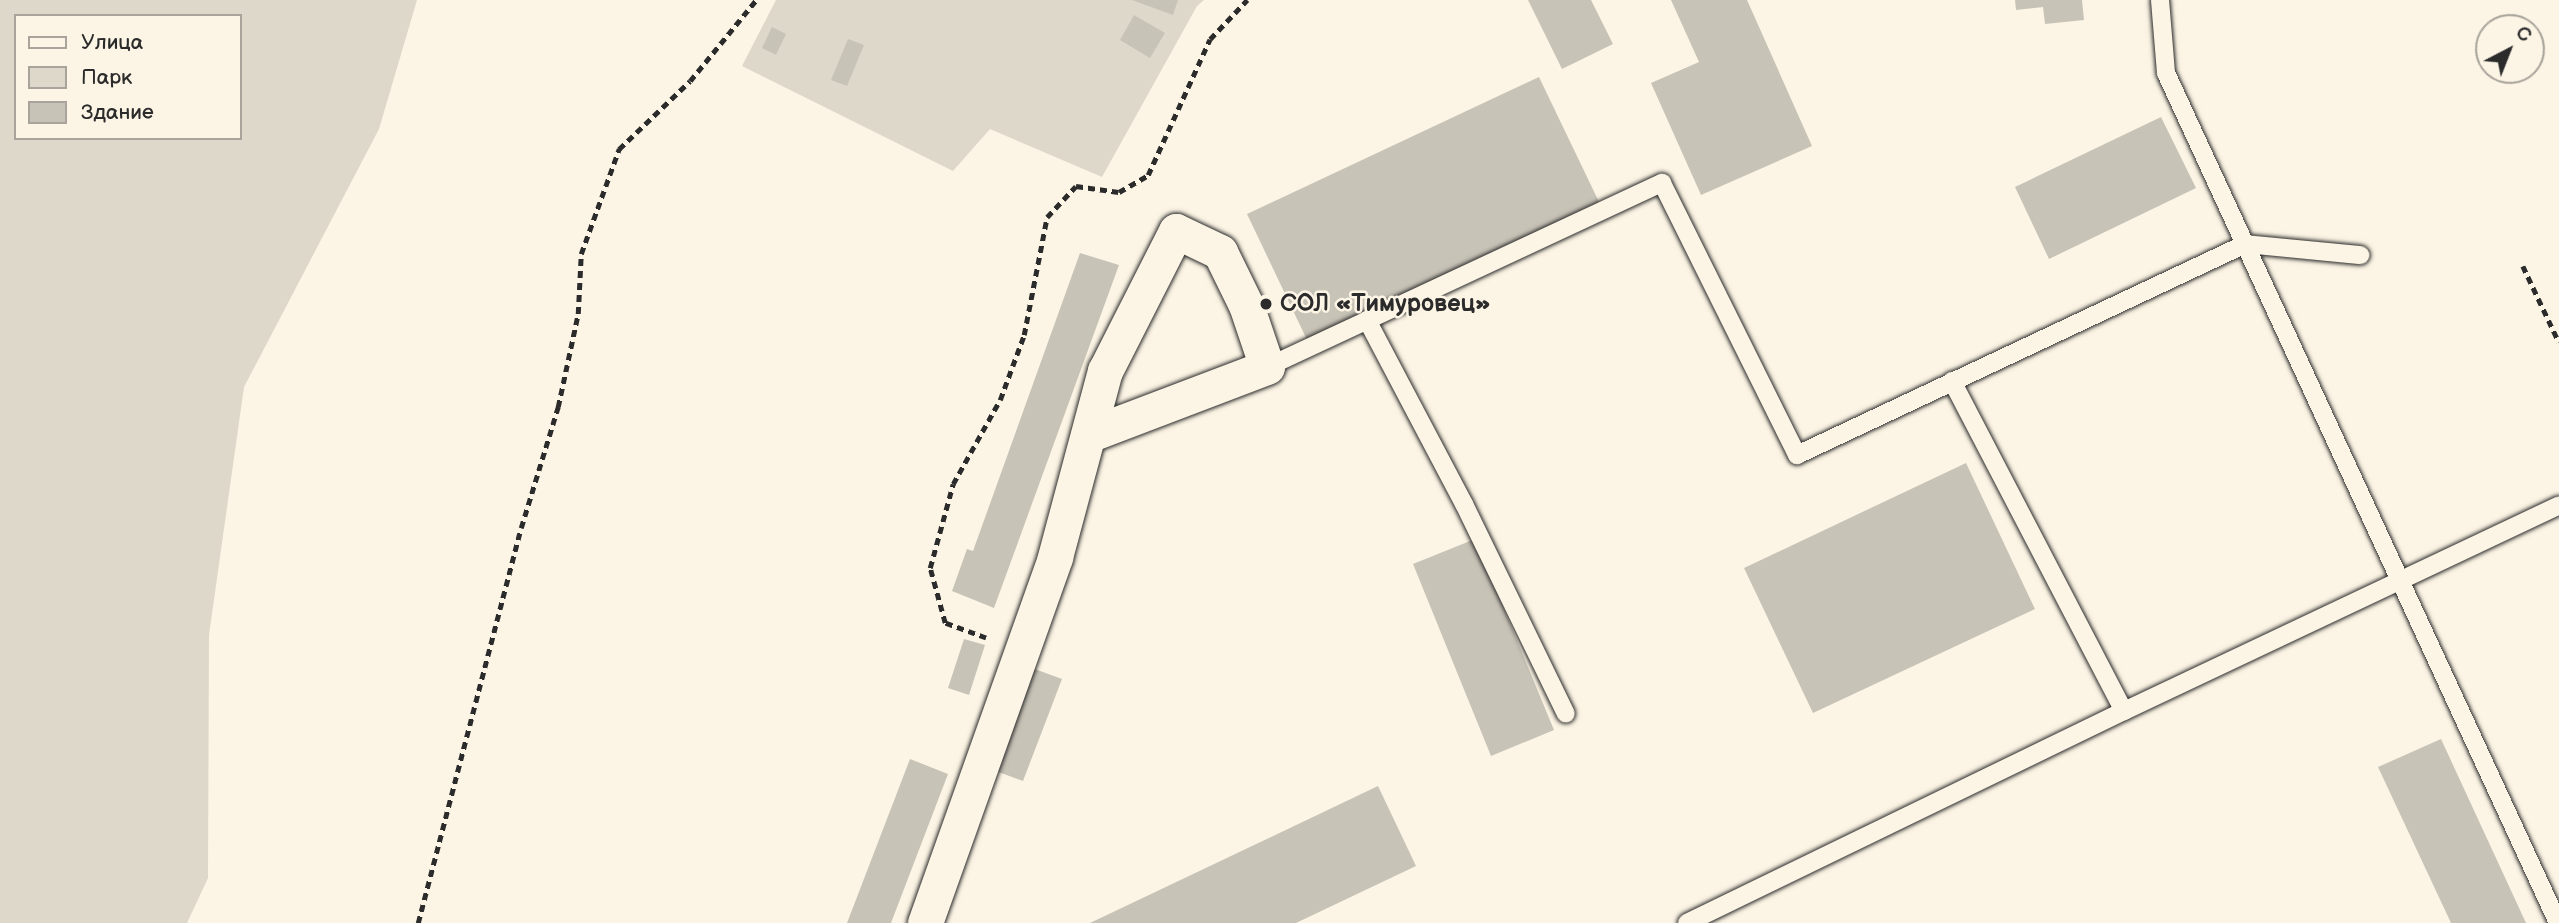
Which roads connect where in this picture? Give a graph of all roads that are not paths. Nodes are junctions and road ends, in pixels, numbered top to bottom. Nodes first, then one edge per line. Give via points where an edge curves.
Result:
1 (2160, 0) edge
2 (2245, 244) junction
3 (2360, 255) dead end
4 (1367, 320) junction
5 (1267, 368) junction
6 (1952, 381) junction
7 (1088, 435) junction
8 (2559, 505) edge
9 (2400, 580) junction
10 (2124, 710) junction
11 (1566, 714) dead end
12 (925, 923) edge
13 (1687, 923) edge
14 (2558, 923) edge

1 - 2 lane via 2166,73
2 - 3 lane
2 - 6 lane
2 - 9 lane
4 - 5 lane
4 - 6 lane via 1662,183 1797,455
4 - 11 lane via 1464,504
5 - 7 street
5 - 7 street via 1246,305 1220,252 1176,231 1105,371
6 - 10 lane
7 - 12 street via 1055,557
8 - 9 lane
9 - 10 lane
9 - 14 lane
10 - 13 lane

